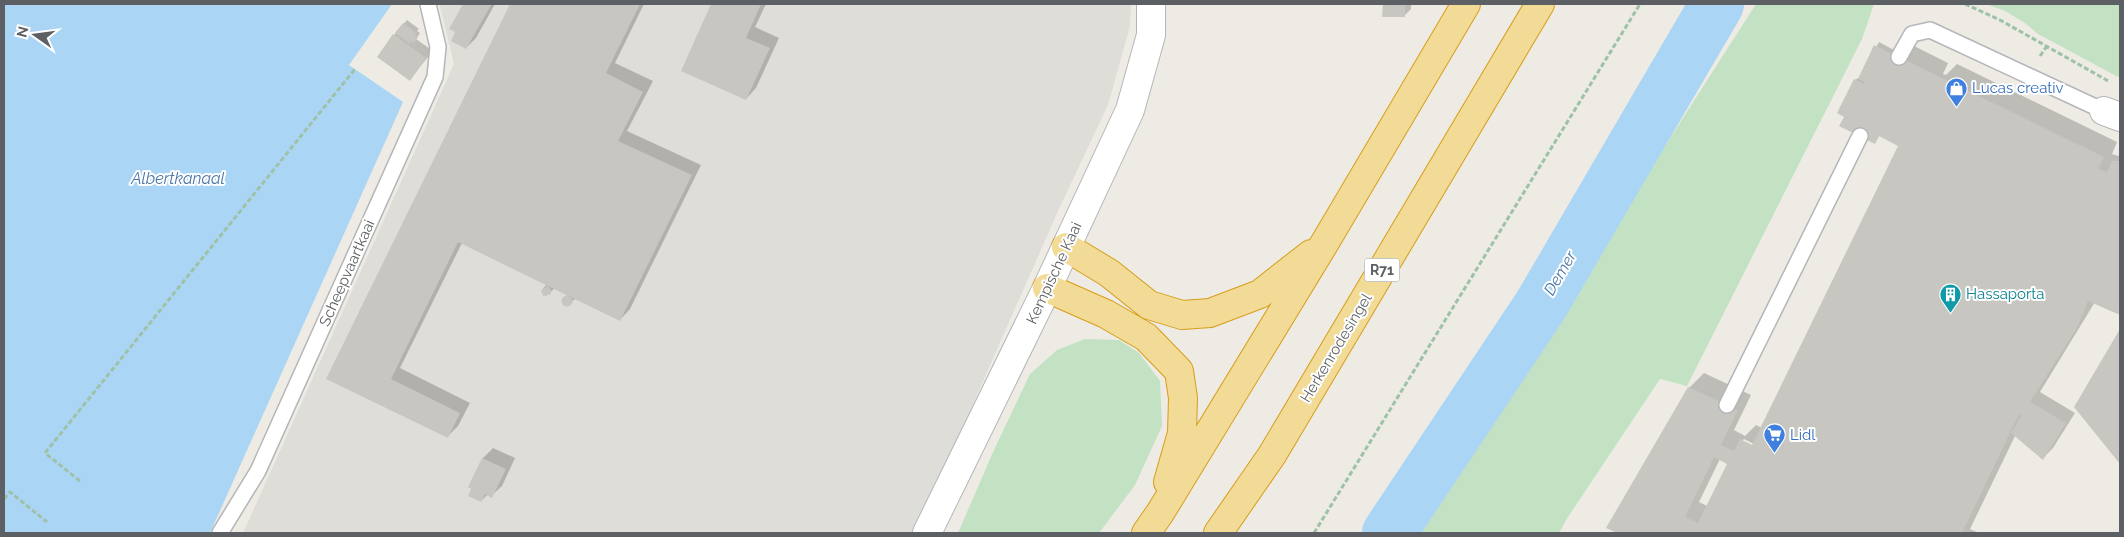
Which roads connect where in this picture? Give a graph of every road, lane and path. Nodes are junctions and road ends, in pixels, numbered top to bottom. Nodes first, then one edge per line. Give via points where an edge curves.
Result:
1 (428, 4) edge
2 (1152, 4) edge
3 (1466, 4) edge
4 (1540, 4) edge
5 (1640, 4) edge
6 (1965, 4) edge
7 (1899, 57) dead end
8 (355, 69) dead end
9 (2112, 83) dead end
10 (2112, 114) edge
11 (1860, 136) dead end
12 (1324, 244) junction
13 (1066, 247) junction
14 (1047, 288) junction
15 (1727, 405) dead end
16 (80, 481) dead end
17 (4, 499) edge
18 (47, 522) dead end
19 (1153, 523) edge
20 (220, 533) edge
21 (926, 533) edge
22 (1218, 533) edge
23 (1314, 533) edge

1 - 20 lane, Scheepvaartkaai via 438,47 435,77 258,471
2 - 13 street, Kempische Kaai via 1150,35 1130,110
3 - 12 highway
4 - 22 highway, Herkenrodesingel / R71 via 1272,455
5 - 23 path
6 - 9 path
7 - 10 lane via 1912,34 1930,30
8 - 16 path via 45,453
11 - 15 lane
12 - 13 highway via 1260,294 1210,313 1182,315 1149,305 1110,273
12 - 19 highway
13 - 14 street, Kempische Kaai
14 - 19 highway via 1106,314 1146,337 1179,372 1183,398 1182,433
14 - 21 street, Kempische Kaai
17 - 18 path via 10,492

